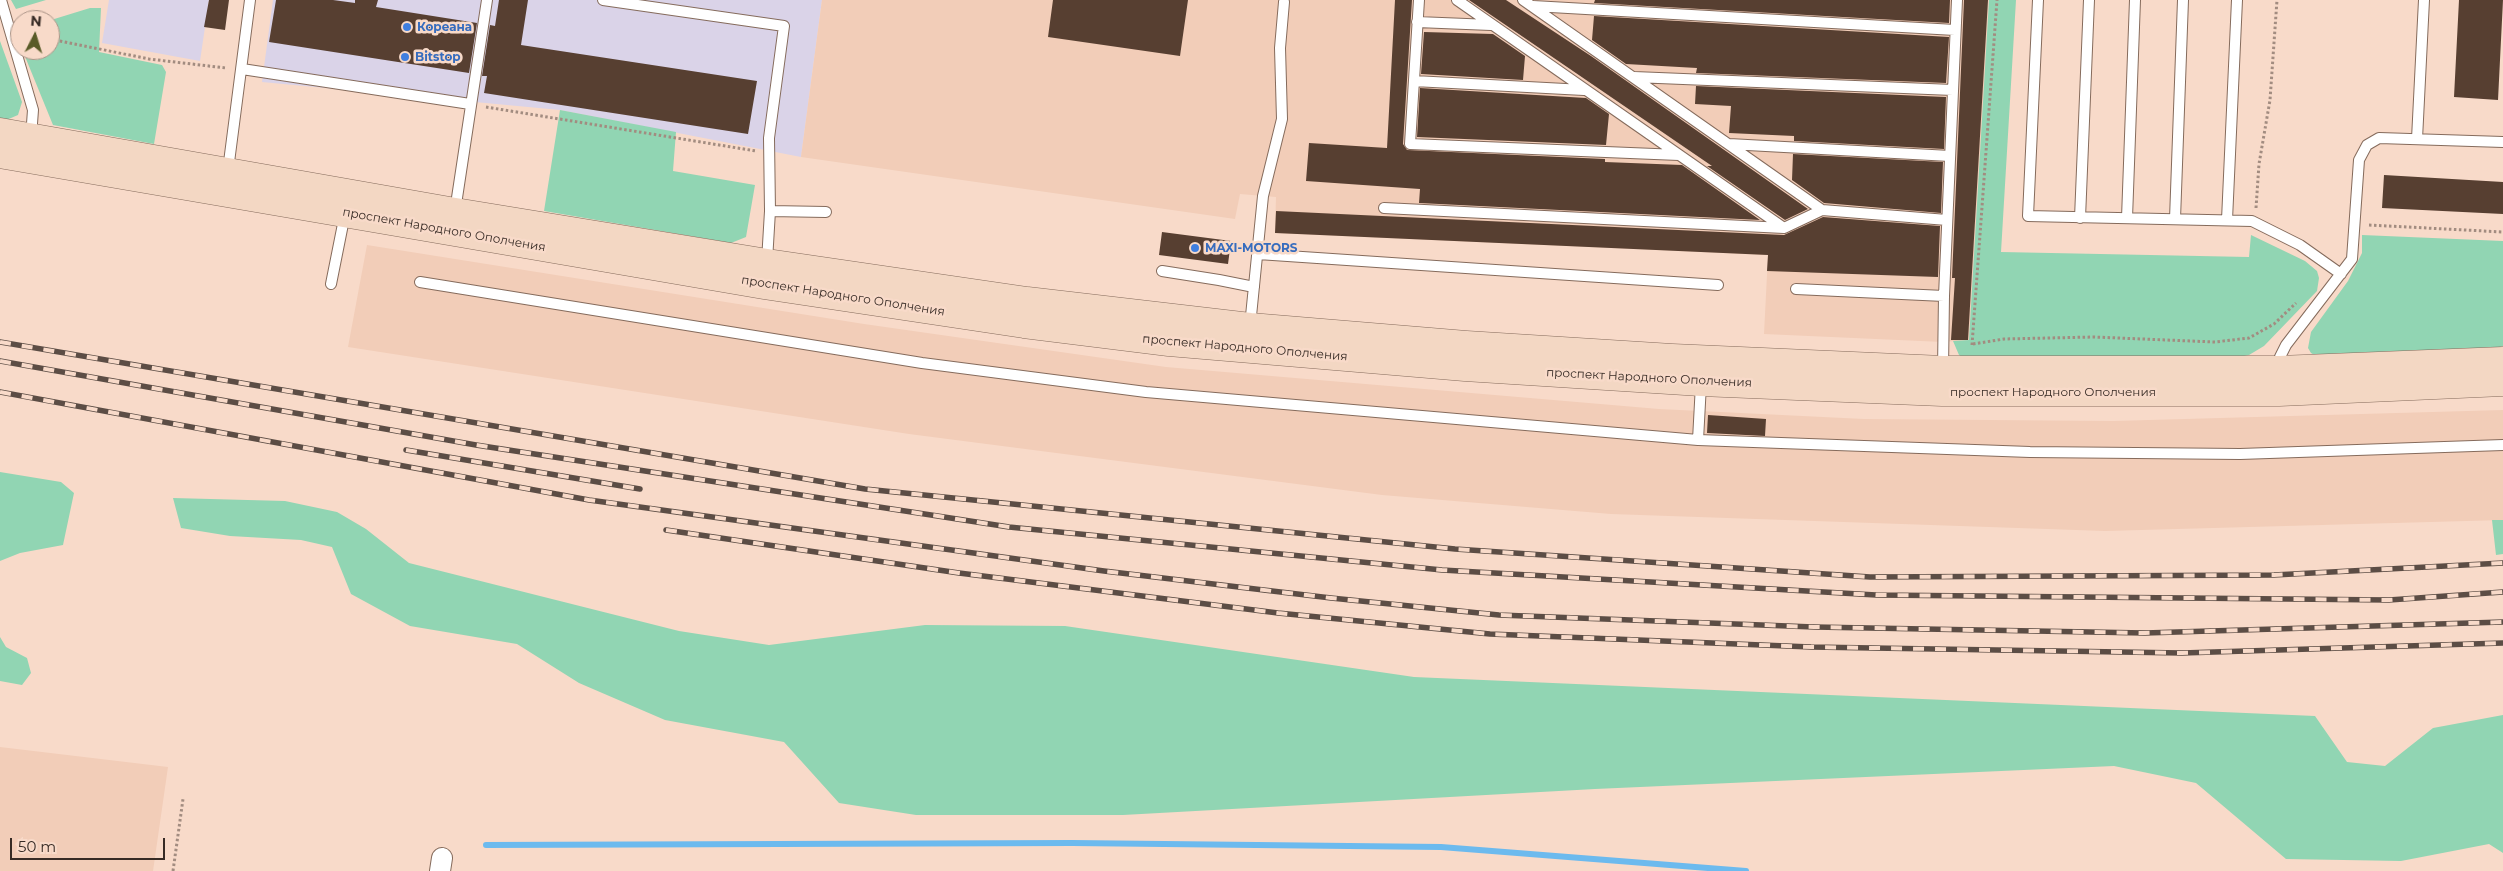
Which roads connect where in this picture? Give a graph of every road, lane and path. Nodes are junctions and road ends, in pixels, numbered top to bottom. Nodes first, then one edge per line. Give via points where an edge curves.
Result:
1 (1, 0) edge
2 (250, 0) edge
3 (487, 0) edge
4 (603, 0) edge
5 (1419, 0) edge
6 (1456, 0) edge
7 (1956, 0) edge
8 (1996, 0) edge
9 (2038, 0) edge
10 (2089, 0) edge
11 (2135, 0) edge
12 (2183, 0) edge
13 (2236, 0) edge
14 (2278, 0) edge
15 (2424, 0) edge
16 (1284, 2) dead end
17 (1527, 3) edge
18 (1417, 22) junction
19 (1492, 25) junction
20 (1955, 30) junction
21 (60, 41) edge
22 (242, 70) junction
23 (1633, 77) junction
24 (1414, 81) junction
25 (1585, 90) junction
26 (1953, 90) junction
27 (470, 104) junction
28 (0, 132) edge
29 (31, 138) junction
30 (2417, 139) junction
31 (2503, 142) edge
32 (1728, 144) junction
33 (769, 153) junction
34 (0, 154) edge
35 (1679, 155) junction
36 (1950, 156) junction
37 (227, 173) junction
38 (1384, 208) dead end
39 (1822, 210) junction
40 (770, 211) junction
41 (455, 212) junction
42 (826, 212) dead end
43 (345, 213) junction
44 (2080, 218) junction
45 (2127, 218) junction
46 (2175, 219) junction
47 (1948, 220) junction
48 (2227, 220) junction
49 (2255, 222) junction
50 (2354, 225) junction
51 (1784, 228) junction
52 (2503, 232) edge
53 (1258, 254) junction
54 (1162, 271) dead end
55 (766, 274) junction
56 (2341, 274) junction
57 (420, 282) dead end
58 (331, 284) dead end
59 (1718, 285) dead end
60 (1254, 288) junction
61 (1796, 289) dead end
62 (1944, 296) junction
63 (2300, 300) dead end
64 (1250, 327) junction
65 (2503, 361) edge
66 (1943, 370) junction
67 (2279, 370) junction
68 (1701, 382) junction
69 (2503, 382) edge
70 (1698, 440) junction
71 (2503, 445) edge
72 (183, 798) dead end
73 (173, 871) edge

1 - 29 lane via 33,110
2 - 22 lane
3 - 27 lane
4 - 33 lane via 784,26
5 - 18 lane
6 - 19 lane
7 - 20 lane
8 - 63 path via 1972,345 2004,338 2094,337 2215,342 2249,338 2274,324
9 - 44 lane via 2028,216
10 - 44 lane
11 - 45 lane
12 - 46 lane
13 - 48 lane
14 - 49 path
15 - 30 lane
16 - 53 lane via 1280,48 1282,119 1263,196
17 - 20 lane
17 - 23 lane
18 - 19 lane
18 - 24 lane
19 - 25 lane
20 - 26 lane
21 - 22 path via 202,67
22 - 27 lane
22 - 37 lane
23 - 26 lane
23 - 32 lane
24 - 25 lane
24 - 35 lane via 1410,144
25 - 35 lane
26 - 36 lane
27 - 33 path
27 - 41 lane
28 - 29 main road, проспект Народного Ополчения
29 - 37 main road, проспект Народного Ополчения
30 - 31 lane
30 - 50 lane via 2379,138 2367,145 2359,160
32 - 36 lane
32 - 39 lane
33 - 40 lane
34 - 43 main road, проспект Народного Ополчения
35 - 51 lane
36 - 47 lane
37 - 41 main road, проспект Народного Ополчения
38 - 51 lane
39 - 47 lane
39 - 51 lane
40 - 42 lane
40 - 55 lane
41 - 55 main road, проспект Народного Ополчения
43 - 55 main road, проспект Народного Ополчения
43 - 58 lane
44 - 45 lane
45 - 46 lane
46 - 48 lane
47 - 62 lane
48 - 49 lane
49 - 56 lane via 2300,245
50 - 52 path
50 - 56 lane via 2352,259
53 - 59 lane
53 - 60 lane
54 - 60 lane
55 - 64 main road, проспект Народного Ополчения
55 - 68 main road, проспект Народного Ополчения via 1024,324 1169,342 1465,367
56 - 67 lane via 2286,345 2280,357
57 - 70 lane via 922,364 1146,392
60 - 64 lane
61 - 62 lane
62 - 66 lane
64 - 66 main road, проспект Народного Ополчения via 1672,358
65 - 67 main road, проспект Народного Ополчения
66 - 67 main road, проспект Народного Ополчения
68 - 69 main road, проспект Народного Ополчения via 1942,392 2279,392
68 - 70 lane
70 - 71 lane via 2030,452 2231,454
72 - 73 path

